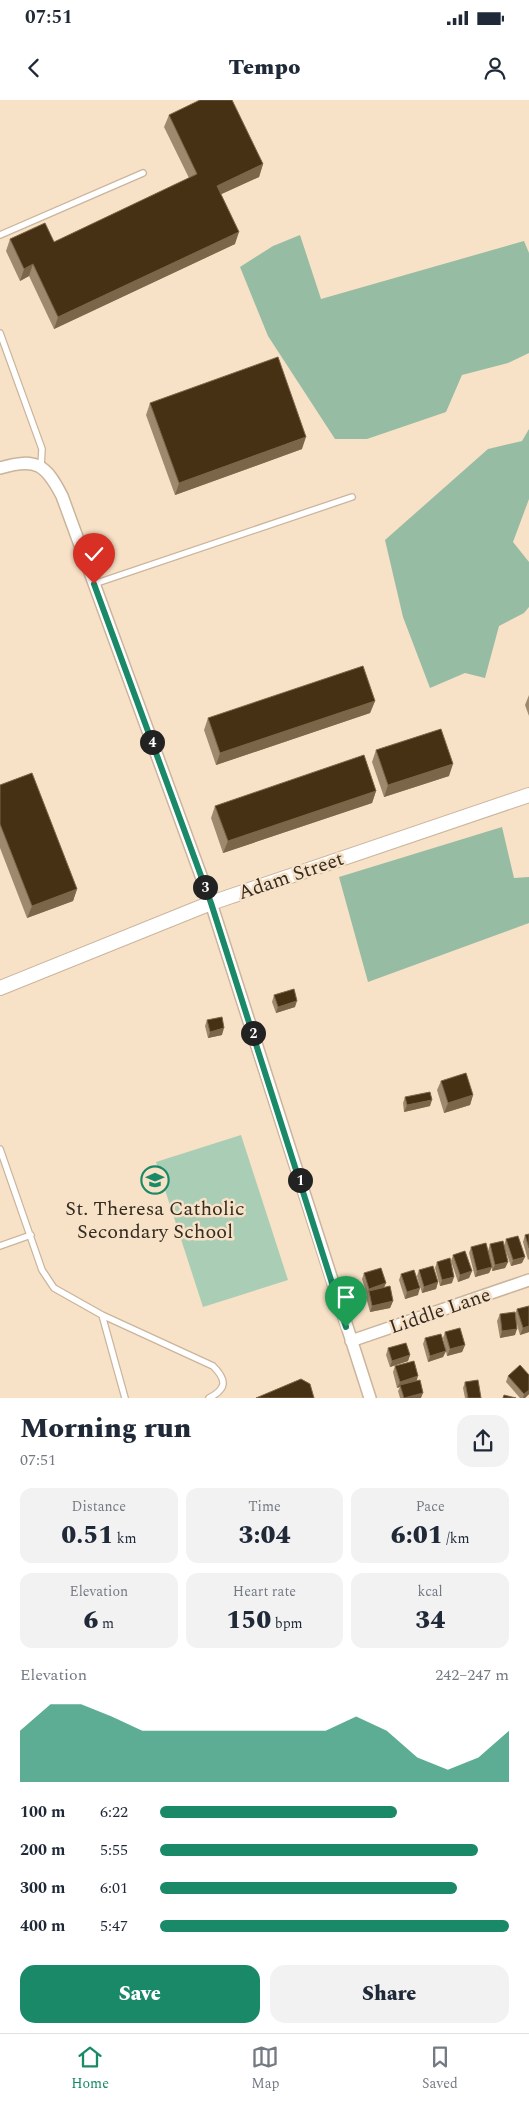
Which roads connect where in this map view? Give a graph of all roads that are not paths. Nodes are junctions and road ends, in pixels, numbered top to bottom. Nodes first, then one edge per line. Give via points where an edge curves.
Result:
1 (143, 173) dead end
2 (0, 235) edge
3 (0, 333) edge
4 (41, 466) junction
5 (0, 468) edge
6 (352, 497) dead end
7 (94, 584) junction
8 (529, 794) edge
9 (211, 903) junction
10 (0, 988) edge
11 (0, 1150) edge
12 (31, 1235) junction
13 (0, 1246) edge
14 (529, 1280) edge
15 (102, 1315) junction
16 (351, 1341) junction
17 (125, 1398) edge
18 (209, 1398) edge
19 (370, 1398) edge

1 - 2 lane
3 - 4 lane via 42,449
4 - 5 street
4 - 7 street via 50,473 62,496
6 - 7 lane
7 - 9 street
8 - 9 street, Adam Street
9 - 10 street, Adam Street
9 - 16 street
11 - 12 lane
12 - 13 lane
12 - 15 lane via 42,1270 54,1288
14 - 16 street, Liddle Lane
15 - 17 lane
15 - 18 lane via 213,1366 220,1374 223,1387
16 - 19 street

